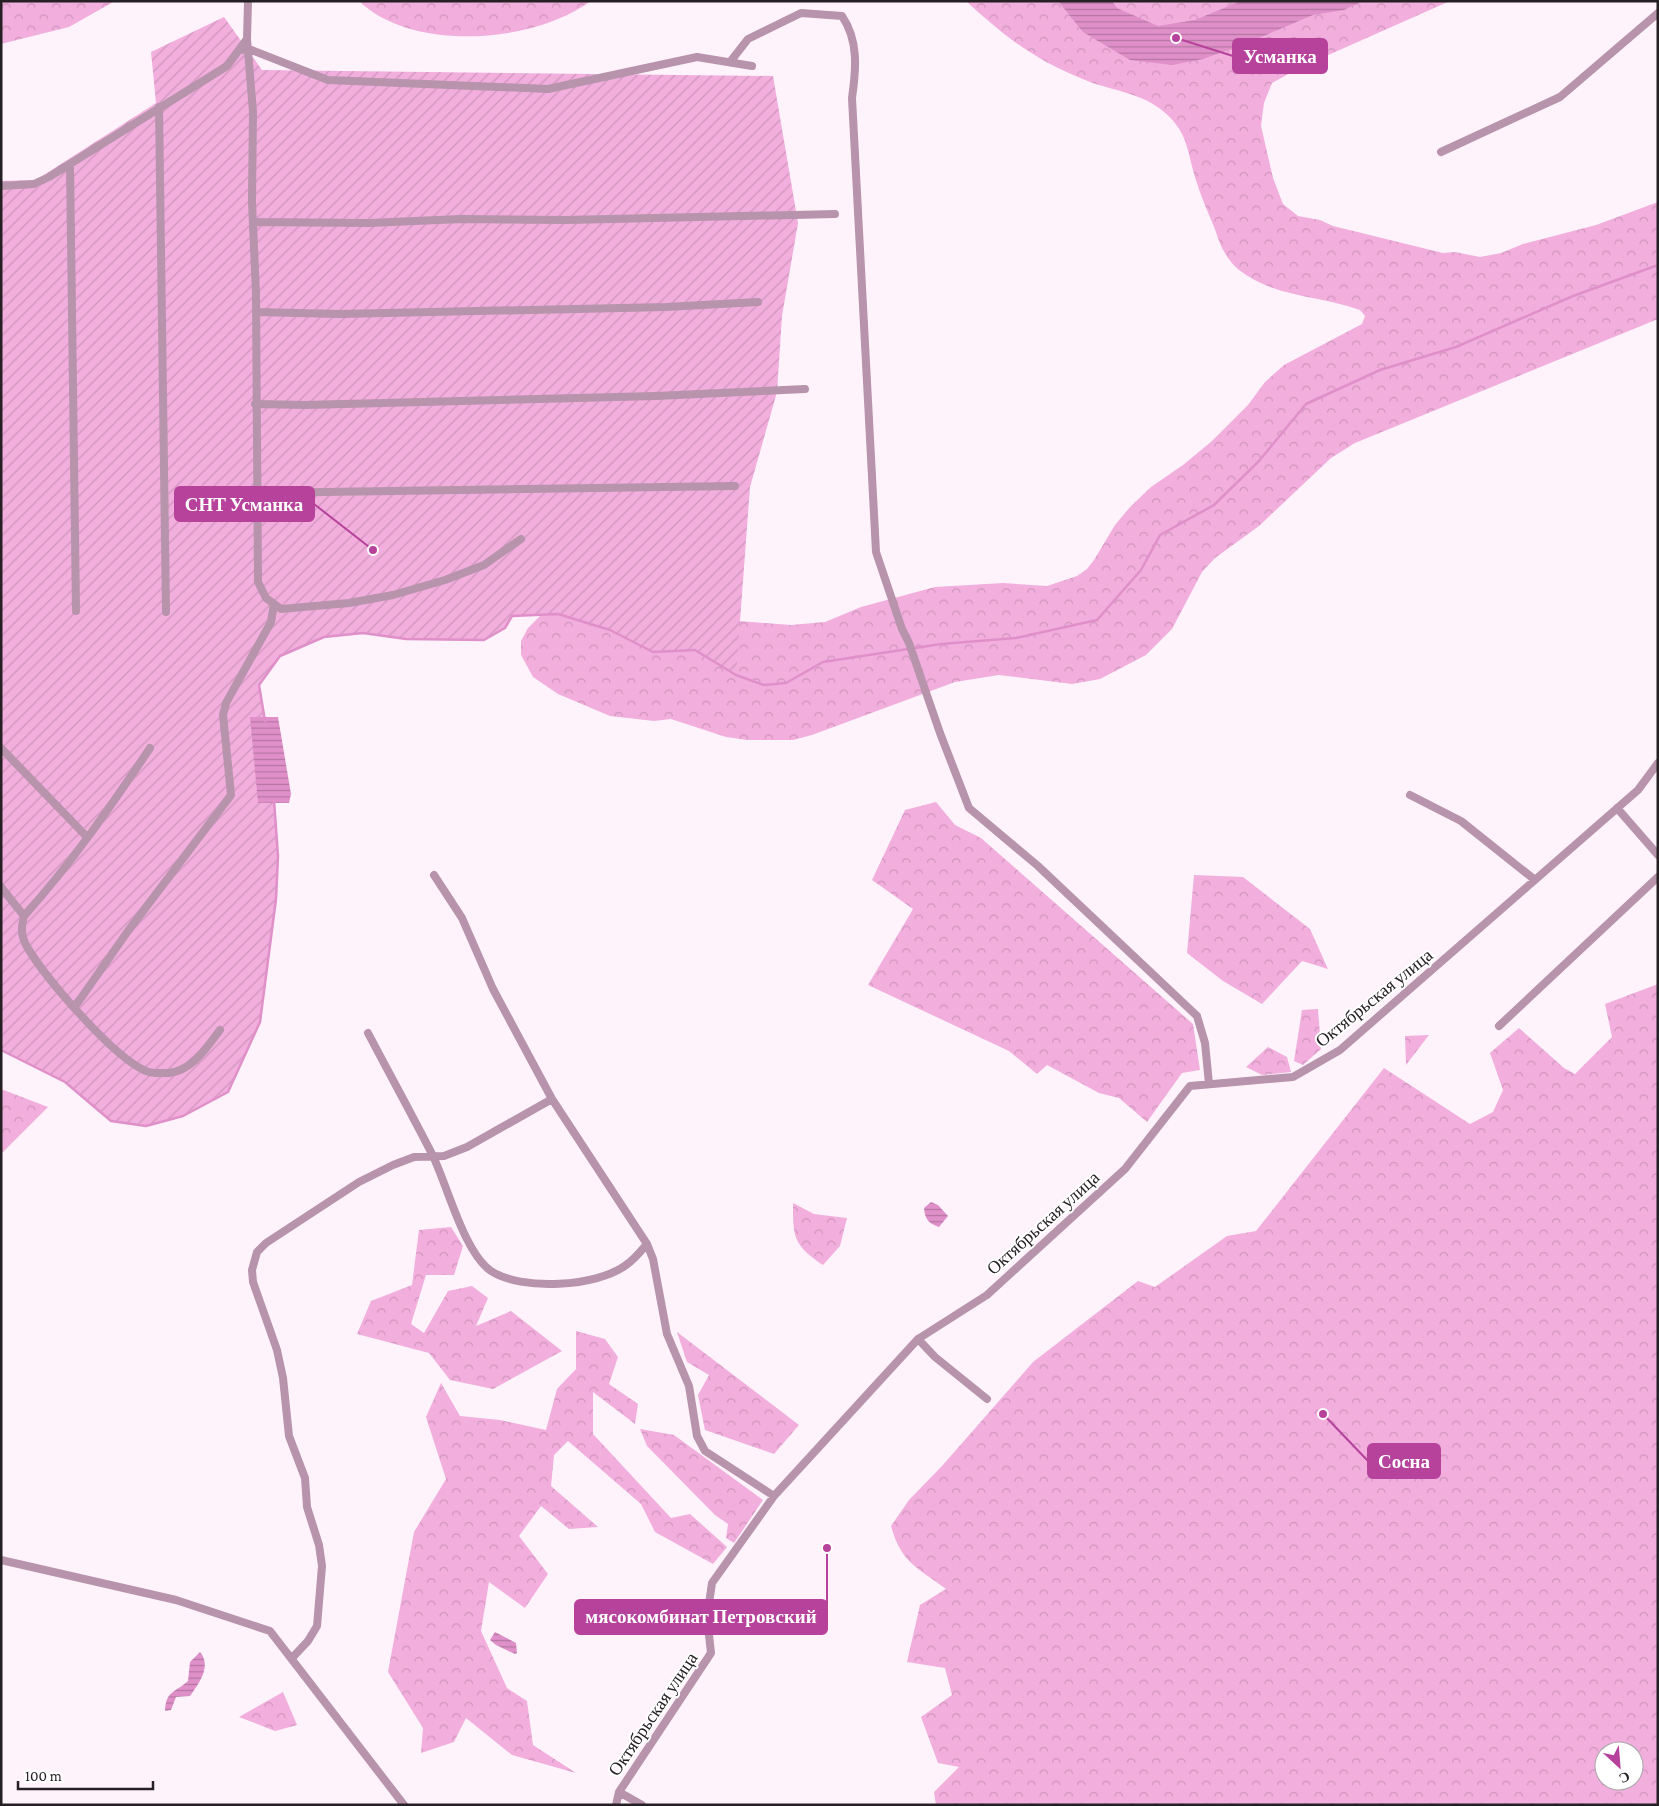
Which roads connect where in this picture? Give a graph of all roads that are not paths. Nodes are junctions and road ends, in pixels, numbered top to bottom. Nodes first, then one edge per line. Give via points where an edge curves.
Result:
1 (248, 1) edge
2 (1658, 12) edge
3 (247, 39) junction
4 (249, 49) junction
5 (240, 50) junction
6 (730, 62) junction
7 (752, 66) dead end
8 (159, 107) junction
9 (1442, 152) dead end
10 (70, 164) junction
11 (1, 186) edge
12 (835, 214) dead end
13 (253, 222) junction
14 (758, 302) dead end
15 (256, 312) junction
16 (804, 389) dead end
17 (255, 404) junction
18 (735, 486) dead end
19 (257, 493) junction
20 (521, 539) dead end
21 (274, 604) junction
22 (76, 612) dead end
23 (166, 612) dead end
24 (1, 748) edge
25 (150, 748) dead end
26 (1658, 763) edge
27 (1410, 796) dead end
28 (1617, 808) junction
29 (87, 837) junction
30 (1658, 855) edge
31 (434, 874) dead end
32 (1658, 877) edge
33 (1535, 880) junction
34 (1, 888) edge
35 (24, 916) junction
36 (74, 1008) junction
37 (1500, 1026) dead end
38 (220, 1030) dead end
39 (368, 1033) dead end
40 (1209, 1084) junction
41 (552, 1099) junction
42 (432, 1155) junction
43 (648, 1244) junction
44 (918, 1339) junction
45 (987, 1399) dead end
46 (774, 1496) junction
47 (1, 1560) edge
48 (292, 1658) junction
49 (619, 1792) junction
50 (404, 1805) edge
51 (616, 1805) edge
52 (642, 1805) edge

1 - 3 street
2 - 9 street via 1560,97
3 - 4 street
3 - 5 street
4 - 5 street
4 - 6 street via 328,80 548,89 697,57
4 - 13 street via 253,112
5 - 8 street via 227,66
6 - 7 street
6 - 40 street via 748,39 801,13 842,16 850,28 857,67 852,98 876,552 902,629 969,808 1038,866 1197,1016 1205,1043
8 - 10 street
8 - 23 street
10 - 11 street via 34,184
10 - 22 street
12 - 13 street via 368,223
13 - 15 street
14 - 15 street via 340,314
15 - 17 street
16 - 17 street via 656,396
17 - 19 street
18 - 19 street
19 - 21 street via 258,582 266,598
20 - 21 street via 484,565 393,595 281,609
21 - 36 street via 271,622 226,703 223,715 231,795
24 - 29 street
25 - 29 street
26 - 28 street, Октябрьская улица via 1638,790
27 - 33 street via 1461,821
28 - 30 street
28 - 33 street, Октябрьская улица
29 - 35 street via 49,889
31 - 41 street via 462,918 493,988
32 - 37 street
33 - 40 street, Октябрьская улица via 1340,1050 1293,1077
34 - 35 street
35 - 36 street via 21,929 26,945
36 - 38 street via 133,1064 148,1072 171,1072 198,1060
39 - 42 street
40 - 44 street, Октябрьская улица via 1190,1086 1125,1169 987,1294
41 - 42 street via 467,1147 444,1156
41 - 43 street
42 - 43 street via 473,1252 491,1271 510,1279 561,1285 600,1277 626,1266
42 - 48 street via 414,1157 359,1182 266,1243 258,1252 252,1270 253,1282 277,1350 289,1436 305,1478 307,1507 322,1566 317,1626
43 - 46 street via 654,1259 667,1334 689,1386 697,1436 705,1451
44 - 45 street
44 - 46 street, Октябрьская улица
46 - 49 street, Октябрьская улица via 712,1583 707,1617 711,1653
47 - 48 street via 203,1608 270,1631
48 - 50 street
49 - 51 street, Октябрьская улица
49 - 52 street, Октябрьская улица

